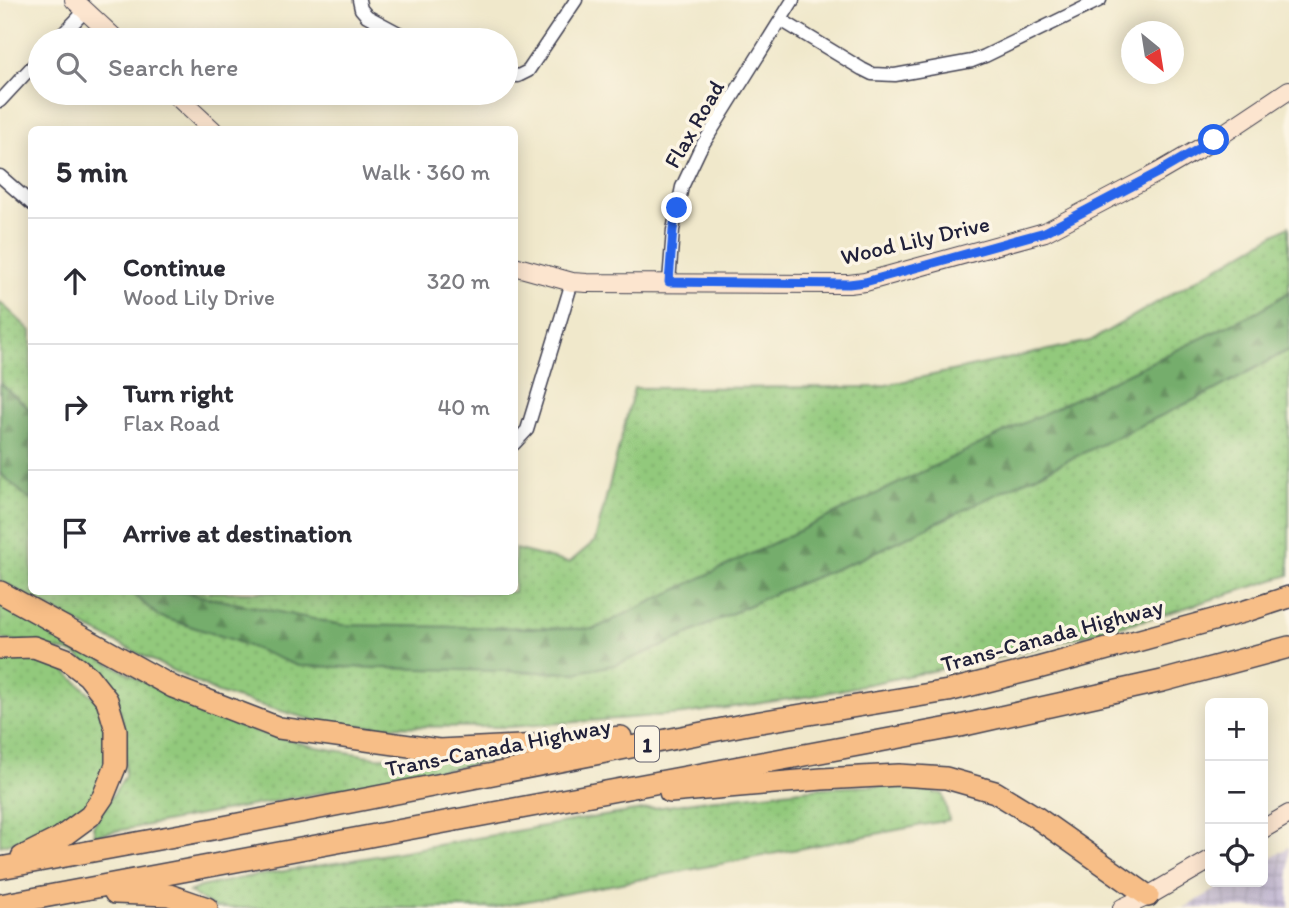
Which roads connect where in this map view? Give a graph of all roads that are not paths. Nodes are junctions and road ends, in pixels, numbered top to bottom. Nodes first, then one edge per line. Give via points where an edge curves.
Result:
1 (359, 0) edge
2 (576, 0) edge
3 (793, 0) edge
4 (1100, 0) edge
5 (79, 6) edge
6 (781, 20) junction
7 (65, 28) edge
8 (104, 28) edge
9 (390, 28) edge
10 (28, 71) edge
11 (518, 76) edge
12 (1289, 90) edge
13 (0, 101) edge
14 (186, 105) edge
15 (210, 126) edge
16 (0, 176) edge
17 (28, 200) edge
18 (518, 267) edge
19 (572, 282) junction
20 (669, 282) junction
21 (518, 440) edge
22 (0, 592) edge
23 (1289, 597) edge
24 (1289, 646) edge
25 (0, 648) edge
26 (748, 724) junction
27 (552, 801) junction
28 (1289, 814) edge
29 (1268, 826) edge
30 (1205, 862) edge
31 (1, 868) edge
32 (64, 894) junction
33 (1148, 896) junction
34 (0, 905) edge
35 (207, 908) edge
36 (1122, 908) edge

1 - 9 street via 367,16
2 - 11 street via 527,71
3 - 6 street, Flax Road
4 - 6 street via 985,57 895,75 872,74
5 - 7 street
5 - 8 street
6 - 20 street, Flax Road via 682,187
10 - 13 street
12 - 20 street, Wood Lily Drive via 1159,172 1033,236 857,283
14 - 15 street
16 - 17 street
18 - 19 street, Wood Lily Drive
19 - 20 street, Wood Lily Drive
19 - 21 street via 527,430
22 - 26 highway via 173,687 279,728 439,750 541,745
23 - 26 highway, Trans-Canada Highway / 1 via 948,691
24 - 27 highway, 1 via 1162,681 960,726
25 - 31 highway via 34,647 66,659 88,676 107,700 116,730 116,765 90,816 60,838
26 - 31 highway, Trans-Canada Highway / 1
27 - 32 highway, 1
27 - 33 highway via 822,779 946,778 995,792
28 - 29 street
30 - 33 street
32 - 34 highway, 1
32 - 35 highway via 169,895
33 - 36 street

